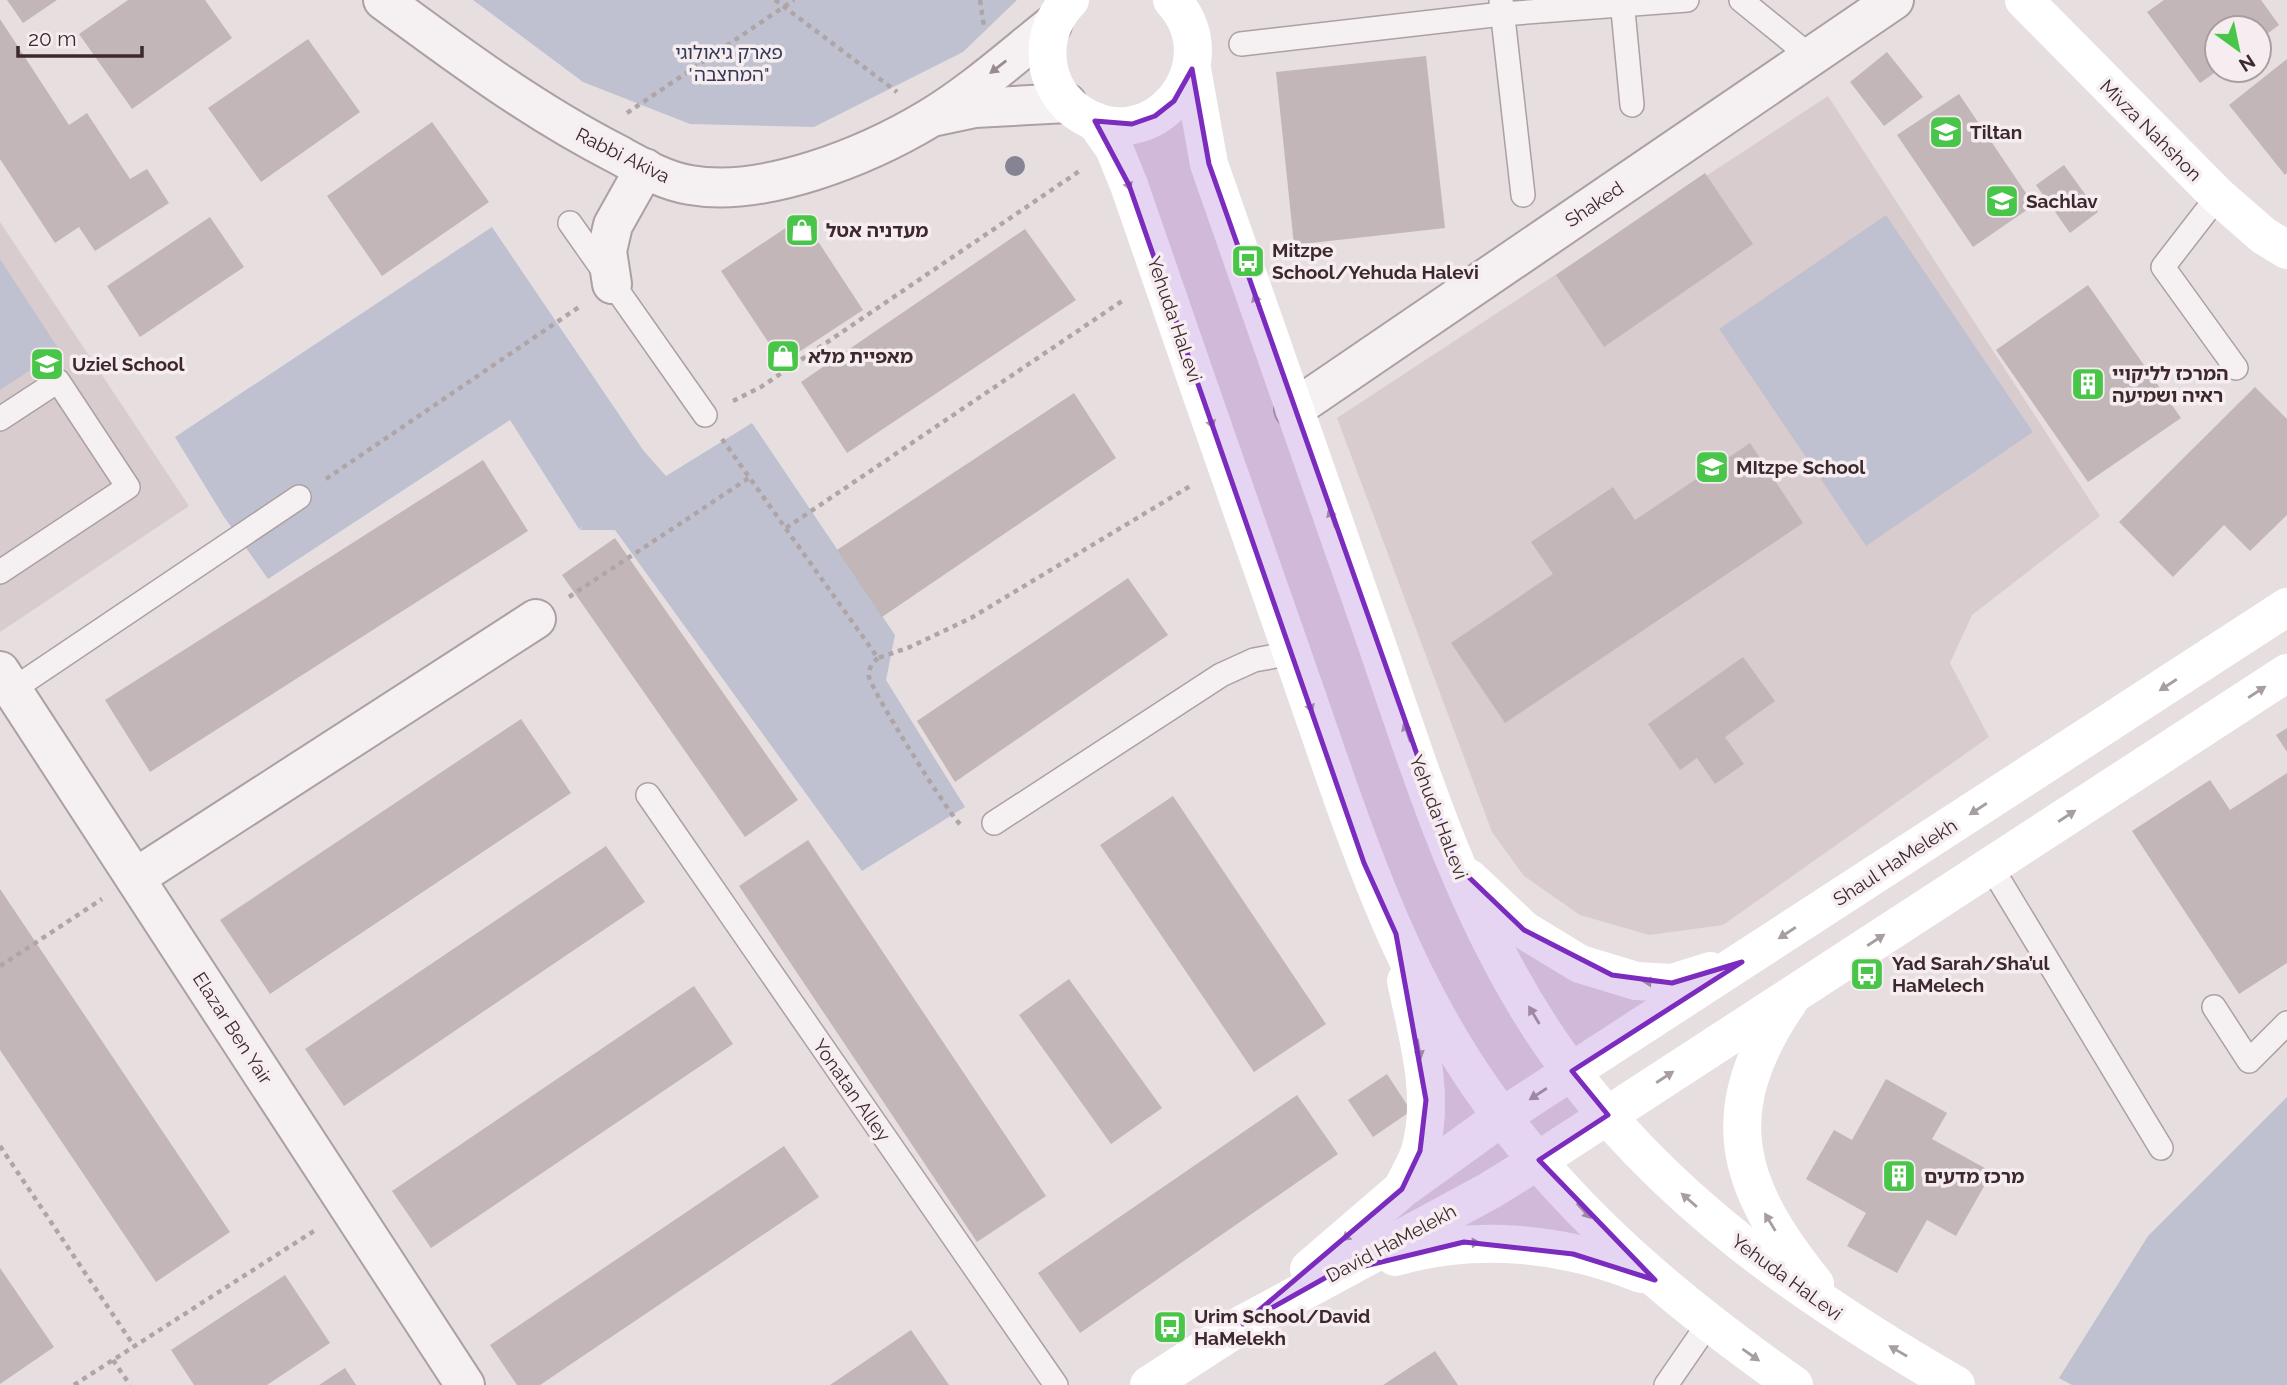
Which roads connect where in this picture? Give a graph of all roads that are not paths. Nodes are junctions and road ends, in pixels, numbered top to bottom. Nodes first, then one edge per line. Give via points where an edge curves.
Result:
1 (383, 0) edge
2 (1172, 0) edge
3 (1687, 0) edge
4 (1741, 0) edge
5 (1894, 0) edge
6 (2024, 0) edge
7 (1622, 2) edge
8 (1502, 7) edge
9 (1061, 13) edge
10 (1241, 44) dead end
11 (1811, 57) junction
12 (1192, 69) junction
13 (1632, 105) dead end
14 (932, 117) junction
15 (1092, 124) junction
16 (645, 168) junction
17 (1523, 195) dead end
18 (2218, 196) junction
19 (570, 223) dead end
20 (2287, 250) edge
21 (612, 284) junction
22 (2236, 368) dead end
23 (1294, 409) junction
24 (705, 415) road end
25 (0, 419) edge
26 (299, 498) road end
27 (0, 572) edge
28 (2287, 607) edge
29 (536, 619) road end
30 (1292, 653) junction
31 (2287, 673) edge
32 (6, 680) edge
33 (648, 795) dead end
34 (994, 823) dead end
35 (1456, 865) junction
36 (1990, 865) junction
37 (135, 878) junction
38 (1396, 934) junction
39 (1742, 962) junction
40 (1794, 993) junction
41 (2214, 1007) dead end
42 (2287, 1023) edge
43 (1572, 1071) junction
44 (1608, 1115) junction
45 (1503, 1116) junction
46 (2161, 1148) dead end
47 (1539, 1160) junction
48 (1402, 1189) junction
49 (1332, 1274) junction
50 (1655, 1280) junction
51 (1840, 1316) junction
52 (1243, 1324) junction
53 (1708, 1324) junction
54 (465, 1385) edge
55 (1056, 1385) edge
56 (1149, 1385) edge
57 (1666, 1385) edge
58 (1794, 1385) edge
59 (1956, 1385) edge

1 - 16 street, Rabbi Akiva via 501,87 588,140
2 - 12 main road, Yehuda HaLevi via 1190,27
3 - 7 lane
4 - 11 lane
5 - 11 street, Shaked
6 - 18 main road, Mivza Nahshon
7 - 8 lane
7 - 13 lane
8 - 10 lane
8 - 17 lane
9 -> 14 street, Rabbi Akiva
9 - 15 main road, Yehuda HaLevi via 1047,46 1049,66 1055,86
11 - 23 street, Shaked
12 - 15 main road via 1174,101 1155,116 1132,124
23 -> 12 main road, Yehuda HaLevi via 1209,164
14 - 15 street, Rabbi Akiva via 975,108
14 - 16 street, Rabbi Akiva via 876,146 805,172 745,187 689,185
15 -> 30 main road, Yehuda HaLevi via 1226,465
16 - 21 street via 613,225 607,251
18 - 20 main road, Mivza Nahshon
18 - 22 lane via 2163,267
19 - 21 lane
21 - 24 lane
35 -> 23 main road, Yehuda HaLevi
25 - 27 lane via 58,381 128,487
26 - 32 lane
28 -> 39 main road, Shaul HaMelekh
29 - 37 street
30 - 34 lane via 1254,660 1221,675
30 -> 38 main road, Yehuda HaLevi via 1364,863
36 -> 31 main road
32 - 37 street, Elazar Ben Yair
33 - 55 lane, Yonatan Alley
39 -> 35 main road via 1672,983 1612,975 1580,964 1524,930
43 -> 35 main road, Yehuda HaLevi via 1492,946
40 -> 36 main road
36 - 46 lane
37 - 54 street, Elazar Ben Yair
38 - 45 main road, Yehuda HaLevi via 1419,985
38 -> 48 main road via 1420,1053 1427,1122 1420,1151
39 - 43 main road, Shaul HaMelekh
44 -> 40 main road
51 -> 40 main road via 1767,1219 1750,1178 1742,1138 1742,1111 1753,1068 1765,1035
41 - 42 lane via 2249,1061
43 - 44 main road, Yehuda HaLevi
43 -> 45 main road, Shaul HaMelekh
44 - 47 main road
51 -> 44 main road, Yehuda HaLevi via 1747,1251 1677,1189
45 - 47 main road, Yehuda HaLevi
45 - 48 main road, David HaMelekh
47 - 49 main road, David HaMelekh
47 -> 50 main road, Yehuda HaLevi via 1620,1249
48 -> 52 main road, David HaMelekh
49 -> 50 main road via 1464,1242 1504,1243 1612,1262
49 - 52 main road, David HaMelekh
50 - 53 main road, Yehuda HaLevi
59 -> 51 main road, Yehuda HaLevi
52 - 56 main road, David HaMelekh
53 - 57 lane
53 -> 58 main road, Yehuda HaLevi

